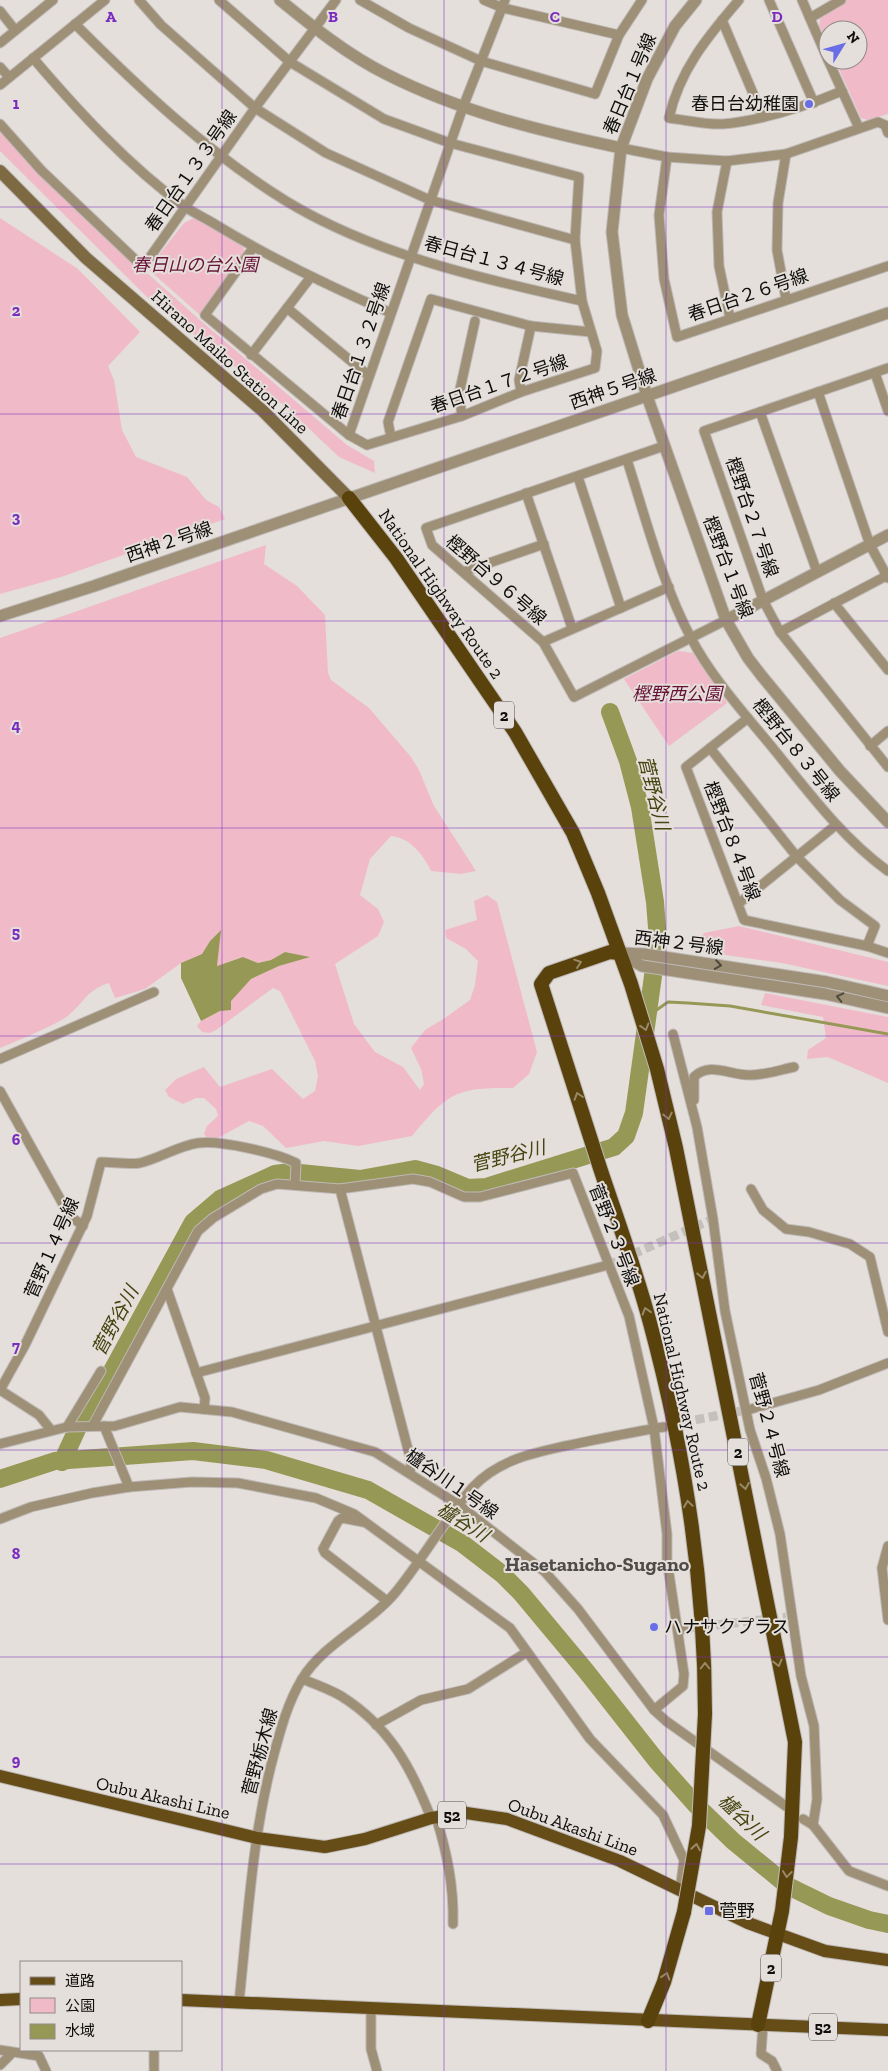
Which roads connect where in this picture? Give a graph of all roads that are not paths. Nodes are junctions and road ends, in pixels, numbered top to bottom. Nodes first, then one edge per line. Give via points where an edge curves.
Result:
1 (36, 0) edge
2 (53, 0) edge
3 (104, 0) edge
4 (139, 0) edge
5 (220, 0) edge
6 (280, 0) edge
7 (336, 0) edge
8 (360, 0) edge
9 (484, 0) edge
10 (642, 0) edge
11 (696, 0) edge
12 (739, 0) edge
13 (769, 0) edge
14 (802, 0) edge
15 (841, 0) edge
16 (504, 4) edge
17 (42, 9) junction
18 (0, 11) edge
19 (810, 18) junction
20 (722, 20) junction
21 (75, 24) junction
22 (314, 28) junction
23 (16, 30) junction
24 (619, 35) junction
25 (818, 37) edge
26 (0, 43) edge
27 (32, 58) junction
28 (481, 61) junction
29 (290, 62) junction
30 (0, 67) edge
31 (833, 70) edge
32 (9, 77) junction
33 (0, 85) edge
34 (842, 91) junction
35 (814, 102) junction
36 (463, 107) junction
37 (256, 108) junction
38 (764, 117) junction
39 (0, 124) edge
40 (859, 128) junction
41 (888, 133) edge
42 (450, 143) junction
43 (621, 148) junction
44 (786, 154) junction
45 (222, 156) junction
46 (667, 157) junction
47 (727, 161) junction
48 (0, 170) edge
49 (430, 200) junction
50 (186, 207) junction
51 (576, 240) junction
52 (253, 248) junction
53 (410, 255) junction
54 (888, 266) edge
55 (310, 278) junction
56 (786, 299) junction
57 (582, 301) junction
58 (287, 308) junction
59 (391, 313) junction
60 (888, 314) edge
61 (730, 318) junction
62 (475, 321) dead end
63 (531, 326) junction
64 (591, 332) junction
65 (251, 355) junction
66 (888, 368) edge
67 (875, 373) junction
68 (369, 376) junction
69 (521, 392) junction
70 (818, 392) junction
71 (647, 396) junction
72 (888, 411) edge
73 (760, 412) junction
74 (462, 416) junction
75 (350, 435) junction
76 (391, 437) junction
77 (664, 446) junction
78 (626, 460) junction
79 (578, 477) junction
80 (526, 492) junction
81 (349, 498) junction
82 (888, 536) edge
83 (544, 544) junction
84 (870, 545) junction
85 (463, 572) junction
86 (817, 572) junction
87 (887, 576) edge
88 (669, 586) junction
89 (763, 600) junction
90 (834, 603) junction
91 (621, 608) junction
92 (0, 616) edge
93 (726, 620) junction
94 (572, 628) junction
95 (780, 632) junction
96 (691, 638) junction
97 (543, 642) junction
98 (888, 670) edge
99 (748, 718) junction
100 (888, 731) edge
101 (870, 746) junction
102 (710, 748) junction
103 (888, 767) edge
104 (888, 822) edge
105 (836, 825) junction
106 (797, 857) junction
107 (888, 871) edge
108 (738, 904) junction
109 (867, 946) junction
110 (618, 953) junction
111 (888, 953) edge
112 (154, 992) dead end
113 (888, 996) edge
114 (888, 1008) edge
115 (673, 1034) dead end
116 (0, 1059) edge
117 (794, 1067) dead end
118 (0, 1091) edge
119 (694, 1113) junction
120 (295, 1183) junction
121 (340, 1188) junction
122 (751, 1189) dead end
123 (83, 1226) junction
124 (608, 1265) junction
125 (167, 1289) junction
126 (884, 1291) edge
127 (375, 1326) junction
128 (888, 1332) edge
129 (888, 1363) edge
130 (101, 1371) dead end
131 (196, 1373) junction
132 (0, 1390) edge
133 (750, 1409) tunnel mouth
134 (204, 1410) junction
135 (94, 1425) junction
136 (104, 1426) junction
137 (664, 1426) tunnel mouth
138 (67, 1427) junction
139 (654, 1428) junction
140 (51, 1430) junction
141 (0, 1444) edge
142 (410, 1473) junction
143 (129, 1487) junction
144 (459, 1505) junction
145 (0, 1519) edge
146 (365, 1522) junction
147 (888, 1546) edge
148 (419, 1561) junction
149 (387, 1601) junction
150 (888, 1620) edge
151 (690, 1628) tunnel mouth
152 (678, 1630) junction
153 (527, 1652) junction
154 (302, 1679) junction
155 (654, 1710) junction
156 (376, 1725) junction
157 (0, 1776) edge
158 (787, 1807) dead end
159 (433, 1818) junction
160 (803, 1819) dead end
161 (813, 1825) junction
162 (257, 1838) junction
163 (888, 1886) edge
164 (680, 1890) junction
165 (454, 1924) dead end
166 (778, 1934) junction
167 (888, 1960) edge
168 (20, 1999) edge
169 (0, 2000) edge
170 (182, 2000) edge
171 (240, 2002) junction
172 (371, 2008) junction
173 (648, 2021) junction
174 (761, 2025) junction
175 (888, 2030) edge
176 (0, 2050) edge
177 (154, 2051) edge
178 (10, 2052) junction
179 (0, 2065) edge
180 (46, 2071) edge
181 (154, 2071) edge
182 (377, 2071) edge
183 (777, 2071) edge

1 - 17 street
2 - 17 street
3 - 21 street
4 - 37 street via 162,25
5 - 29 street
6 - 22 street
7 - 22 street, 春日台１３３号線
8 - 28 street via 409,28
9 - 16 street
10 - 24 street
11 - 43 street, 春日台１号線 via 675,26 647,79
12 - 20 street
13 - 35 street
14 - 19 street
15 - 19 street
16 - 24 street
16 - 28 street, 春日台１３２号線
17 - 23 street
18 - 23 street
19 - 25 street
20 - 38 street
20 - 38 street via 692,58 673,99 669,118 721,124
21 - 27 street
21 - 45 street, 春日台１３４号線 via 172,118
22 - 29 street, 春日台１３３号線
22 - 36 street via 385,74
23 - 26 street
24 - 28 street via 595,94
27 - 32 street
27 - 50 street via 110,142
28 - 36 street, 春日台１３２号線
29 - 37 street, 春日台１３３号線
29 - 42 street via 384,119
30 - 32 street
31 - 34 street
32 - 33 street
34 - 35 street
34 - 40 street
35 - 38 street
36 - 42 street, 春日台１３２号線
36 - 43 street via 544,132
37 - 45 street, 春日台１３３号線
37 - 49 street via 326,153
39 - 50 street, 春日台１３３号線 via 41,170 143,267
40 - 41 street via 878,122 885,125
40 - 44 street
42 - 49 street, 春日台１３２号線
42 - 51 street, 春日台１３４号線 via 579,177
43 - 46 street
43 - 71 street, 春日台１号線 via 612,232 622,315
44 - 47 street
44 - 56 street via 778,203 776,250
45 - 50 street, 春日台１３３号線
45 - 53 street, 春日台１３４号線 via 286,201 353,235
46 - 47 street
46 - 61 street, 春日台２６号線 via 659,215 664,279 677,337
47 - 61 street via 717,212 719,266
48 - 81 main road, Hirano Maiko Station Line via 86,258 263,411
49 - 51 street
49 - 53 street, 春日台１３２号線
50 - 52 street
51 - 57 street, 春日台１３４号線
52 - 55 street
52 - 65 street, 春日台１３２号線 via 205,315
53 - 57 street, 春日台１３４号線 via 489,281
53 - 59 street, 春日台１３２号線
54 - 56 street, 春日台２６号線
55 - 58 street
55 - 59 street
56 - 61 street, 春日台２６号線
57 - 64 street, 春日台１７２号線
58 - 65 street
58 - 68 street
59 - 68 street, 春日台１３２号線
60 - 71 street, 西神５号線
62 - 74 street via 459,394
63 - 64 street
63 - 69 street via 519,380
63 - 76 street via 431,299 388,422
64 - 69 street, 春日台１７２号線 via 597,351 595,368
65 - 75 street, 春日台１３２号線
66 - 67 street, 樫野台２７号線
67 - 70 street, 樫野台２７号線
67 - 72 street
68 - 75 street, 春日台１３２号線
69 - 74 street, 春日台１７２号線
70 - 73 street, 樫野台２７号線
70 - 84 street
71 - 77 street, 樫野台１号線
71 - 81 street, 西神５号線
73 - 86 street
73 - 89 street, 樫野台２７号線 via 704,431
74 - 76 street, 春日台１７２号線
75 - 76 street, 春日台１７２号線 via 367,445
77 - 78 street, 樫野台９６号線
77 - 93 street, 樫野台１号線
78 - 79 street, 樫野台９６号線
78 - 88 street
79 - 80 street, 樫野台９６号線
79 - 91 street
80 - 83 street
80 - 85 street, 樫野台９６号線 via 426,528 432,545
81 - 92 street, 西神２号線
81 - 110 highway, National Highway Route 2 / 2 via 401,566 516,732 546,782 573,833
82 - 84 street
83 - 85 street
83 - 94 street
84 - 86 street
84 - 87 street
85 - 97 street, 樫野台９６号線
86 - 89 street
87 - 90 street
88 - 91 street
88 - 96 street
89 - 93 street
89 - 95 street, 樫野台２７号線
90 - 95 street
90 - 98 street
91 - 94 street
93 - 96 street, 樫野台９６号線
93 - 104 street, 樫野台１号線 via 761,675 840,771
94 - 97 street
95 - 101 street, 樫野台２７号線
96 - 97 street, 樫野台９６号線 via 574,697
96 - 99 street, 樫野台８３号線 via 710,669
99 - 102 street, 樫野台８４号線
99 - 105 street, 樫野台８３号線
100 - 101 street
101 - 103 street, 樫野台２７号線
102 - 106 street
102 - 108 street, 樫野台８４号線 via 686,767
105 - 106 street
105 - 107 street, 樫野台８３号線
106 - 108 street
106 - 109 street via 840,900 875,926
108 - 109 street, 樫野台８４号線 via 744,920
109 - 111 street, 樫野台８４号線
110 -> 113 street, 西神２号線 via 644,954 827,982
114 -> 110 street, 西神２号線 via 825,994 642,966
110 -> 166 highway, National Highway Route 2 / 2 via 632,984 657,1069 680,1168 795,1742 792,1837
173 -> 110 highway, National Highway Route 2, bridge via 664,1982 684,1912 699,1826 705,1650 688,1501 650,1322 541,984 549,973 610,952
112 - 116 street
115 - 119 street, 菅野２４号線
117 - 119 street via 750,1075 709,1069 700,1071 694,1077
118 - 123 street via 69,1215
119 - 161 street, 菅野２４号線 via 725,1311 750,1430 780,1534 789,1617 814,1726 817,1799
120 - 121 street
120 - 123 street, 菅野１４号線 via 296,1163 281,1155 200,1143 138,1163 101,1162
120 - 125 street via 261,1189 213,1218 198,1231
121 - 124 street, 菅野２３号線 via 413,1179 430,1182 464,1197 480,1197 572,1172
121 - 127 street
122 - 126 street via 763,1210 786,1229 808,1232 864,1251 870,1257
123 - 132 street, 菅野１４号線
124 - 127 street
124 - 139 street, 菅野２３号線 via 629,1316
125 - 131 street
125 - 135 street
126 - 128 street
127 - 131 street
127 - 142 street via 411,1460
129 - 133 street via 819,1390
130 - 138 street
131 - 134 street via 205,1398
132 - 140 street via 39,1415
134 - 136 street, 櫨谷川１号線 via 180,1407 115,1426
134 - 142 street, 櫨谷川１号線 via 232,1412 375,1452
135 - 136 street, 櫨谷川１号線
135 - 138 street, 櫨谷川１号線
136 - 143 street
137 - 139 street
138 - 140 street, 櫨谷川１号線
139 - 144 street via 534,1452 511,1460 492,1471
139 - 152 street, 菅野２３号線 via 667,1534 667,1560
140 - 141 street, 櫨谷川１号線
142 - 144 street, 櫨谷川１号線
143 - 145 street via 31,1506
143 - 146 street via 238,1482 316,1498
144 - 148 street, 菅野栃木線
144 - 155 street, 櫨谷川１号線 via 545,1572 578,1609
146 - 148 street
146 - 149 street via 342,1518 323,1549
147 - 150 street via 882,1568
148 - 149 street, 菅野栃木線
148 - 153 street via 510,1628
149 - 154 street, 菅野栃木線 via 321,1655
151 - 152 street
152 - 155 street, 菅野２３号線 via 683,1686
153 - 156 street via 468,1689 421,1700
153 - 164 street via 590,1739 663,1815 684,1860
154 - 156 street via 340,1696
154 - 162 street, 菅野栃木線 via 284,1716 268,1776
155 - 158 street, 櫨谷川１号線
156 - 159 street via 396,1745
157 - 162 main road, Oubu Akashi Line / 52
159 - 162 main road, Oubu Akashi Line / 52 via 365,1839 325,1847
159 - 164 main road, Oubu Akashi Line / 52 via 466,1813 507,1819 620,1861
159 - 165 street via 445,1848 454,1891
160 - 161 street
161 - 163 street via 849,1871
162 - 171 street, 菅野栃木線
164 - 166 main road, Oubu Akashi Line / 52
166 - 167 main road, Oubu Akashi Line / 52 via 825,1951
166 - 174 highway, National Highway Route 2 / 2
168 - 169 main road
170 - 171 main road, 52
171 - 172 main road, 52
172 - 173 main road, 52
172 - 182 street via 370,2049
173 - 174 main road, 52
174 - 175 main road, 52
174 - 183 street via 761,2054 764,2059 772,2061
176 - 178 street
177 - 181 street
178 - 179 street
178 - 180 street via 38,2056

